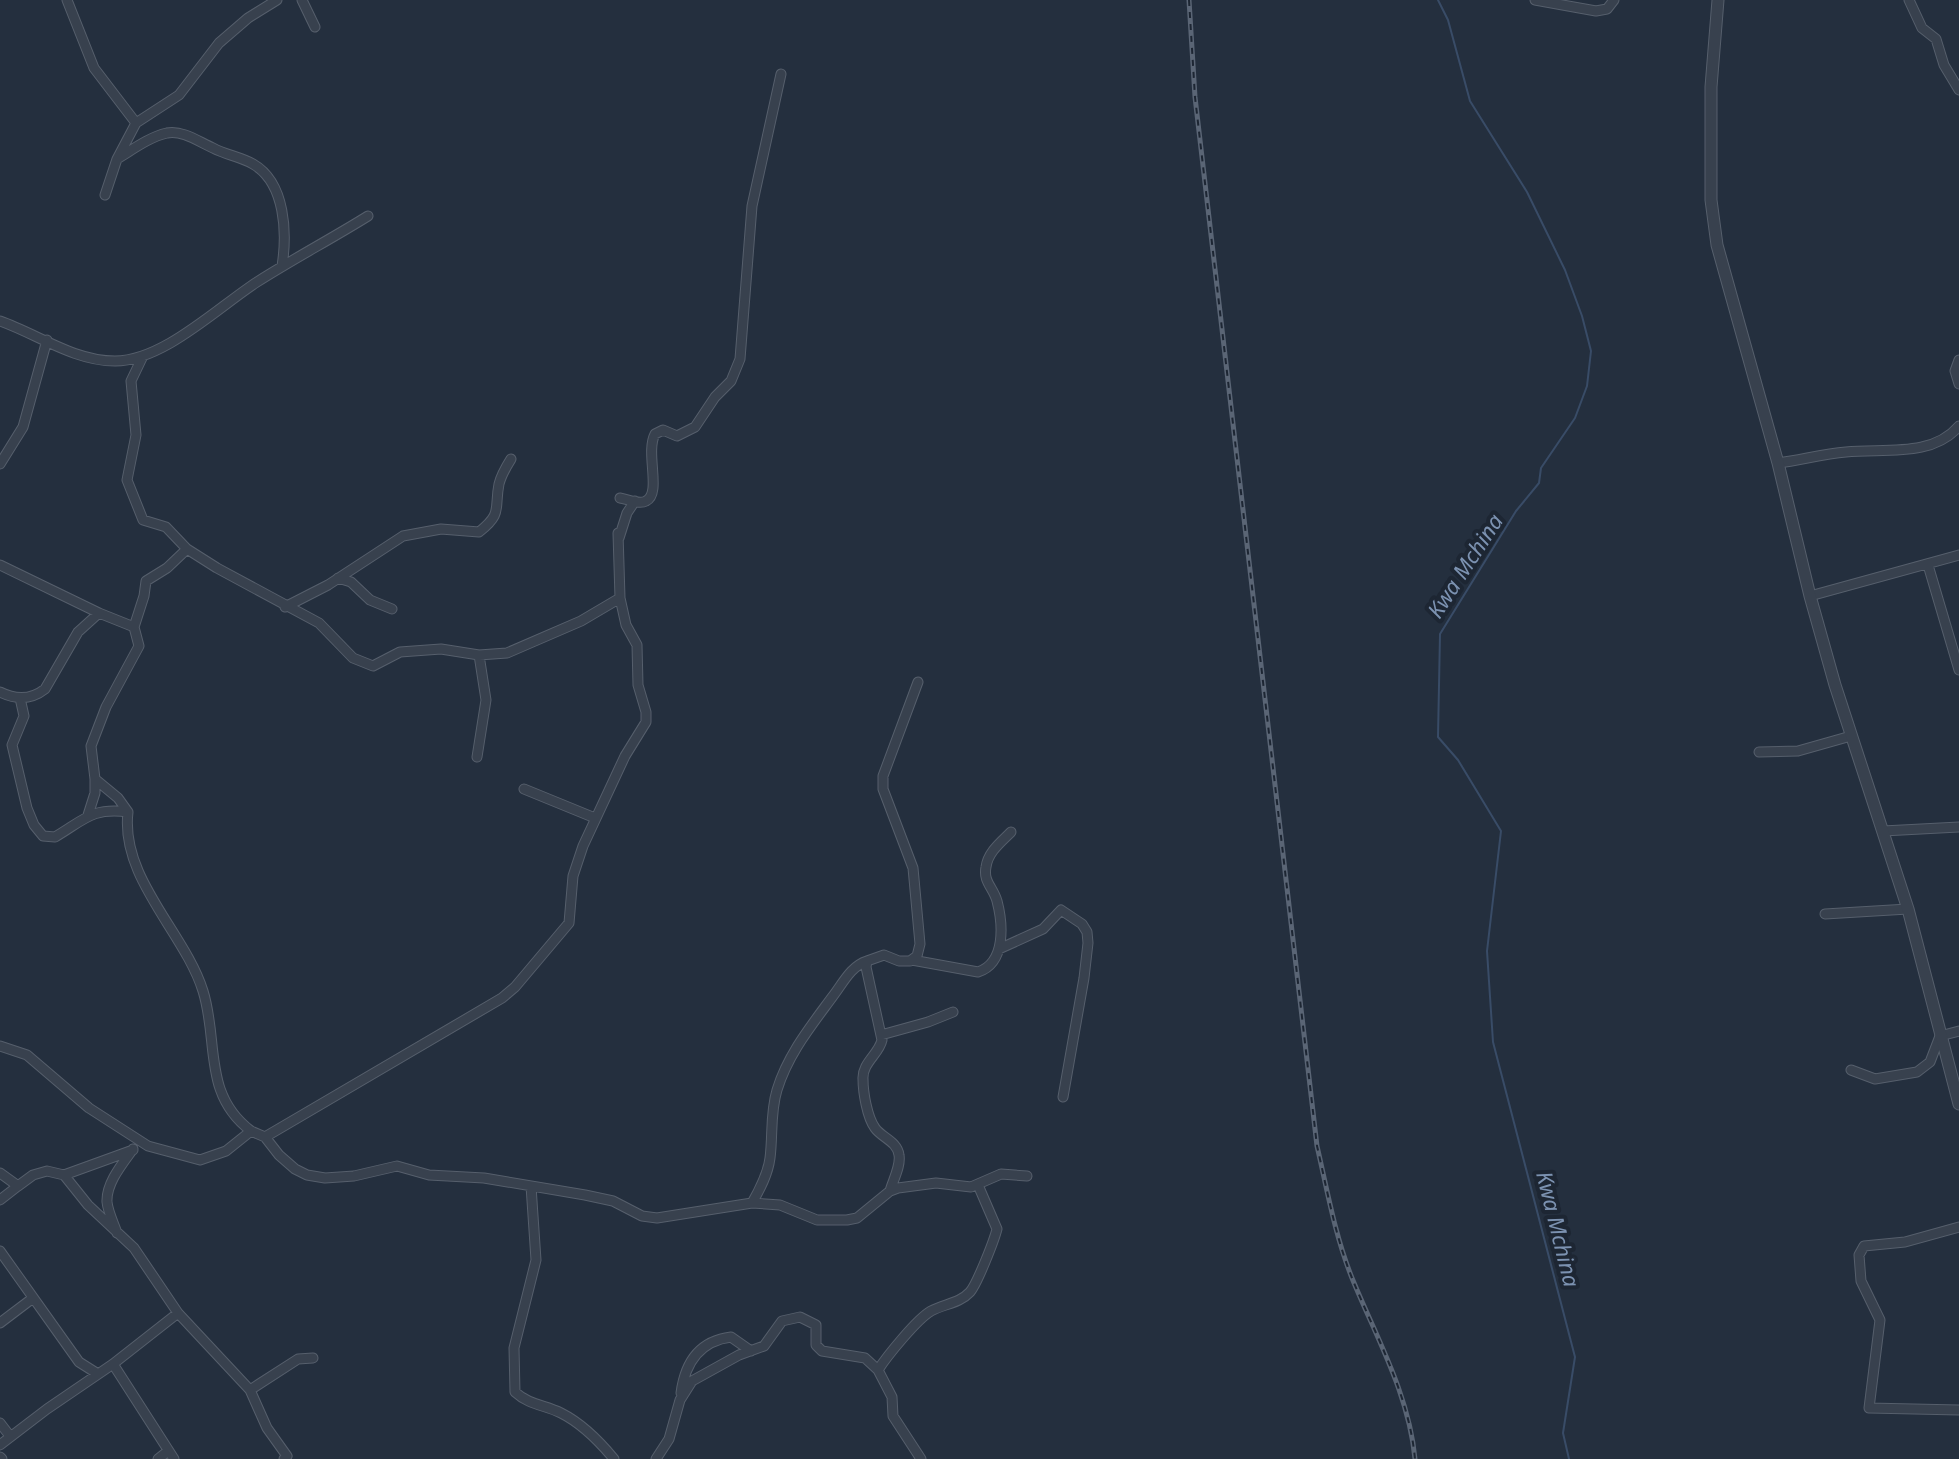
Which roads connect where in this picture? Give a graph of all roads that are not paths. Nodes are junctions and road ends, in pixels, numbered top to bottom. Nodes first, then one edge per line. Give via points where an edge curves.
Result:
1 (67, 0) edge
2 (277, 0) edge
3 (302, 0) edge
4 (1535, 0) edge
5 (1614, 0) edge
6 (1718, 0) edge
7 (1909, 0) edge
8 (315, 27) dead end
9 (781, 74) dead end
10 (1959, 90) edge
11 (136, 123) junction
12 (117, 159) junction
13 (105, 195) dead end
14 (368, 216) dead end
15 (282, 266) junction
16 (0, 321) edge
17 (47, 340) junction
18 (142, 358) junction
19 (1959, 360) edge
20 (1959, 384) edge
21 (1959, 426) edge
22 (1944, 439) junction
23 (1958, 442) edge
24 (511, 459) dead end
25 (1778, 463) junction
26 (0, 464) edge
27 (620, 498) dead end
28 (635, 501) junction
29 (187, 549) junction
30 (1959, 555) edge
31 (0, 565) edge
32 (1928, 565) junction
33 (338, 578) junction
34 (1810, 596) junction
35 (620, 598) junction
36 (285, 607) junction
37 (392, 609) dead end
38 (99, 613) junction
39 (134, 627) junction
40 (479, 655) junction
41 (1959, 670) edge
42 (918, 682) dead end
43 (0, 692) edge
44 (20, 698) junction
45 (1851, 736) junction
46 (1759, 752) dead end
47 (477, 757) dead end
48 (95, 779) junction
49 (524, 789) dead end
50 (128, 812) junction
51 (88, 815) junction
52 (595, 818) junction
53 (1959, 827) edge
54 (1883, 831) junction
55 (1011, 832) dead end
56 (1908, 909) junction
57 (1825, 914) dead end
58 (999, 949) junction
59 (912, 960) junction
60 (867, 961) junction
61 (953, 1012) dead end
62 (1959, 1031) edge
63 (881, 1035) junction
64 (1940, 1036) junction
65 (0, 1046) edge
66 (1851, 1070) dead end
67 (1063, 1097) dead end
68 (1959, 1104) edge
69 (251, 1131) junction
70 (265, 1137) junction
71 (148, 1146) junction
72 (133, 1149) junction
73 (0, 1173) edge
74 (64, 1175) junction
75 (1027, 1176) dead end
76 (978, 1185) junction
77 (18, 1186) junction
78 (531, 1186) junction
79 (890, 1191) junction
80 (0, 1200) edge
81 (752, 1203) junction
82 (1959, 1227) edge
83 (117, 1234) junction
84 (0, 1251) edge
85 (33, 1298) junction
86 (178, 1313) junction
87 (0, 1323) edge
88 (751, 1351) junction
89 (313, 1358) dead end
90 (113, 1364) junction
91 (878, 1370) junction
92 (98, 1374) junction
93 (250, 1390) junction
94 (680, 1400) junction
95 (1959, 1410) edge
96 (0, 1423) edge
97 (10, 1436) junction
98 (0, 1445) edge
99 (171, 1455) edge
100 (287, 1458) edge
101 (158, 1459) edge
102 (614, 1459) edge
103 (656, 1459) edge
104 (921, 1459) edge

1 - 11 street via 94,68
2 - 11 street via 219,43 179,95
3 - 8 street
4 - 5 street via 1596,11 1607,9
6 - 25 street via 1711,200 1717,245
7 - 10 street via 1922,28 1936,39
9 - 28 street via 752,206 736,370 695,427 677,436 663,430 655,434 653,490 645,501
11 - 12 street
12 - 13 street
12 - 15 street via 172,133 254,165 282,207
14 - 15 street
15 - 18 street via 191,331
16 - 17 street
17 - 18 street via 96,359
17 - 26 street via 23,427
18 - 29 street via 131,381 136,435 127,480 143,520 167,528
19 - 20 street
21 - 22 street
22 - 23 street
22 - 25 street via 1914,449 1845,452
24 - 33 street via 499,485 499,506 479,532 441,529 409,534
25 - 34 street
27 - 28 street
28 - 35 street via 618,535
29 - 36 street
29 - 39 street via 146,581
30 - 32 street
31 - 38 street
32 - 34 street
32 - 41 street
33 - 36 street
33 - 37 street
34 - 45 street
35 - 40 street via 527,646
35 - 52 street via 638,652 646,722
36 - 40 street via 319,623 346,653 373,666 400,652 441,649
38 - 39 street
38 - 44 street via 78,632 45,689
39 - 48 street via 139,646 91,746
40 - 47 street via 486,700
42 - 59 street via 883,776 887,803 913,868 920,944
43 - 44 street
44 - 51 street via 24,716 12,745 34,825 43,836 55,837
45 - 46 street via 1798,751
45 - 54 street
48 - 50 street
48 - 51 street
49 - 52 street
50 - 51 street via 108,809
50 - 69 street via 126,828 137,865 203,989 215,1079 225,1103
52 - 70 street via 573,876 569,923 515,987
53 - 54 street
54 - 56 street
55 - 58 street via 986,867 985,880 997,904
56 - 57 street
56 - 64 street
58 - 59 street via 991,964 978,972
58 - 67 street via 1046,927 1061,910 1078,919 1087,932 1086,970
59 - 60 street via 884,955
60 - 63 street
60 - 81 street via 854,968 790,1058 770,1121 770,1159
61 - 63 street
62 - 64 street
63 - 79 street via 880,1047 862,1077 875,1128 899,1152
64 - 66 street via 1930,1062 1917,1072 1877,1080
64 - 68 street
65 - 71 street via 27,1055 89,1108
69 - 70 street
69 - 71 street via 226,1151 200,1160
70 - 78 street via 307,1175 354,1176 397,1166 429,1175
71 - 72 street
72 - 74 street
72 - 83 street via 109,1191
73 - 77 street
74 - 77 street via 47,1171
74 - 83 street
75 - 76 street via 1001,1174
76 - 79 street via 936,1183
76 - 91 street via 997,1229 973,1288 960,1300 922,1316
77 - 80 street
78 - 81 street via 613,1201 657,1218
78 - 102 street via 536,1260 514,1348 515,1392 574,1420
79 - 81 street via 847,1220 817,1220 780,1205
82 - 95 street via 1905,1242 1864,1246 1859,1255 1861,1281 1880,1320 1869,1408
83 - 86 street via 146,1262
84 - 85 street
85 - 87 street
85 - 92 street via 79,1362
86 - 90 street
86 - 93 street
88 - 91 street via 764,1346 782,1321 800,1317 816,1325 816,1345 822,1351 865,1358
88 - 94 street via 692,1381
88 - 94 street via 731,1337 698,1351 690,1359
89 - 93 street via 298,1359
90 - 92 street
90 - 99 street
91 - 104 street via 892,1397 893,1416
92 - 97 street
93 - 100 street
94 - 103 street via 669,1439
96 - 97 street
97 - 98 street
99 - 101 street

